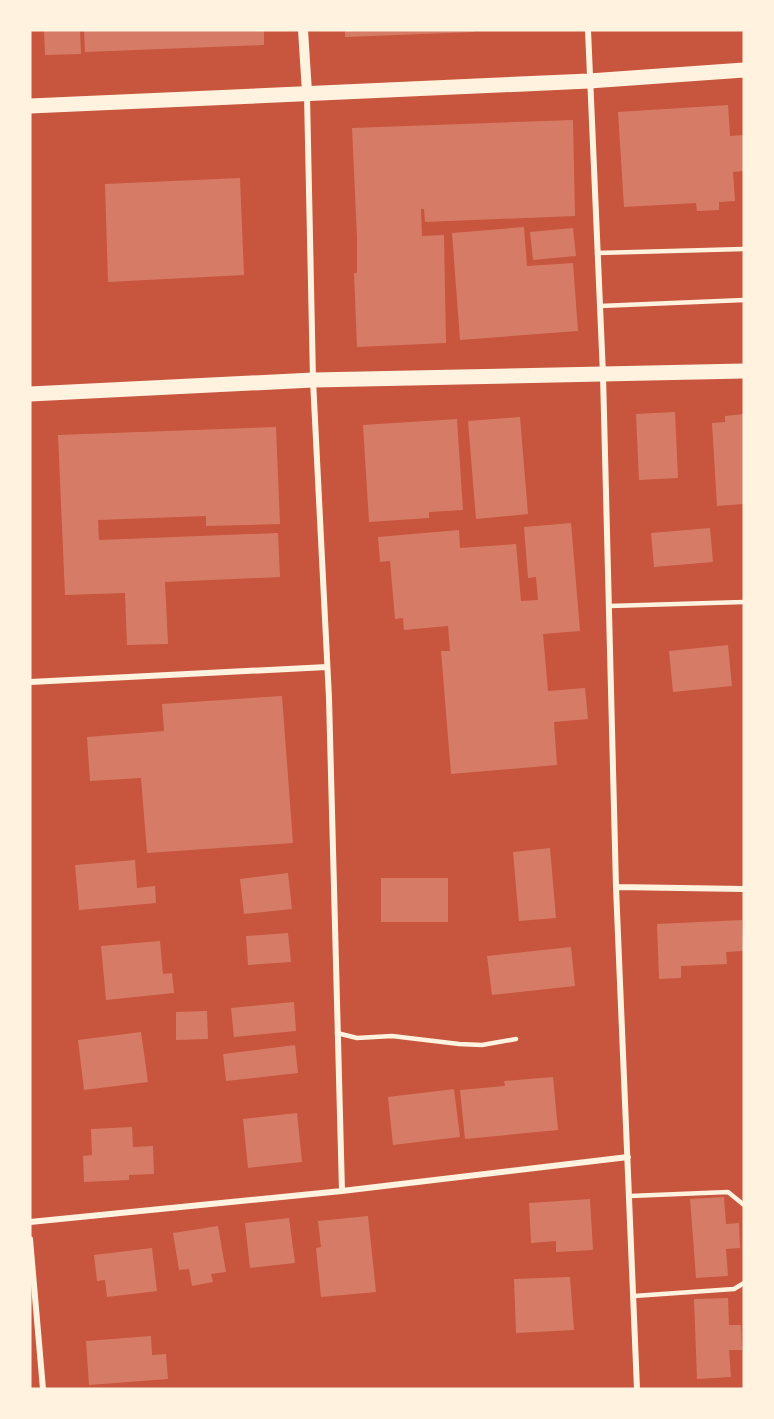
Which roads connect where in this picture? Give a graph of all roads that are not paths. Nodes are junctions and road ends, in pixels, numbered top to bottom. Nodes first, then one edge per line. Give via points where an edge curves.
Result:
1 (303, 30) edge
2 (588, 30) edge
3 (744, 70) edge
4 (589, 81) junction
5 (307, 92) junction
6 (30, 106) edge
7 (744, 249) edge
8 (597, 253) junction
9 (744, 300) edge
10 (600, 306) junction
11 (744, 371) edge
12 (603, 375) junction
13 (313, 380) junction
14 (30, 394) edge
15 (744, 602) edge
16 (609, 606) junction
17 (327, 667) junction
18 (30, 682) edge
19 (616, 887) junction
20 (744, 889) edge
21 (337, 1033) junction
22 (516, 1039) dead end
23 (628, 1157) junction
24 (342, 1191) junction
25 (630, 1196) junction
26 (744, 1205) edge
27 (30, 1222) edge
28 (30, 1239) edge
29 (744, 1283) edge
30 (634, 1296) junction
31 (43, 1389) edge
32 (637, 1389) edge

1 - 5 street
2 - 4 street
3 - 4 main road
4 - 5 main road
4 - 8 street
5 - 6 main road
5 - 13 street
7 - 8 lane
8 - 10 street
9 - 10 lane
10 - 12 street
11 - 12 main road
12 - 13 main road
12 - 16 street
13 - 14 main road
13 - 17 street
15 - 16 lane
16 - 19 street
17 - 18 street
17 - 21 street
19 - 20 street
19 - 23 street
21 - 22 lane via 357,1038 392,1036 482,1045
21 - 24 street
23 - 24 street
23 - 25 street
24 - 27 street
25 - 26 lane via 728,1192
25 - 30 street
28 - 31 street
29 - 30 lane via 734,1289
30 - 32 street

